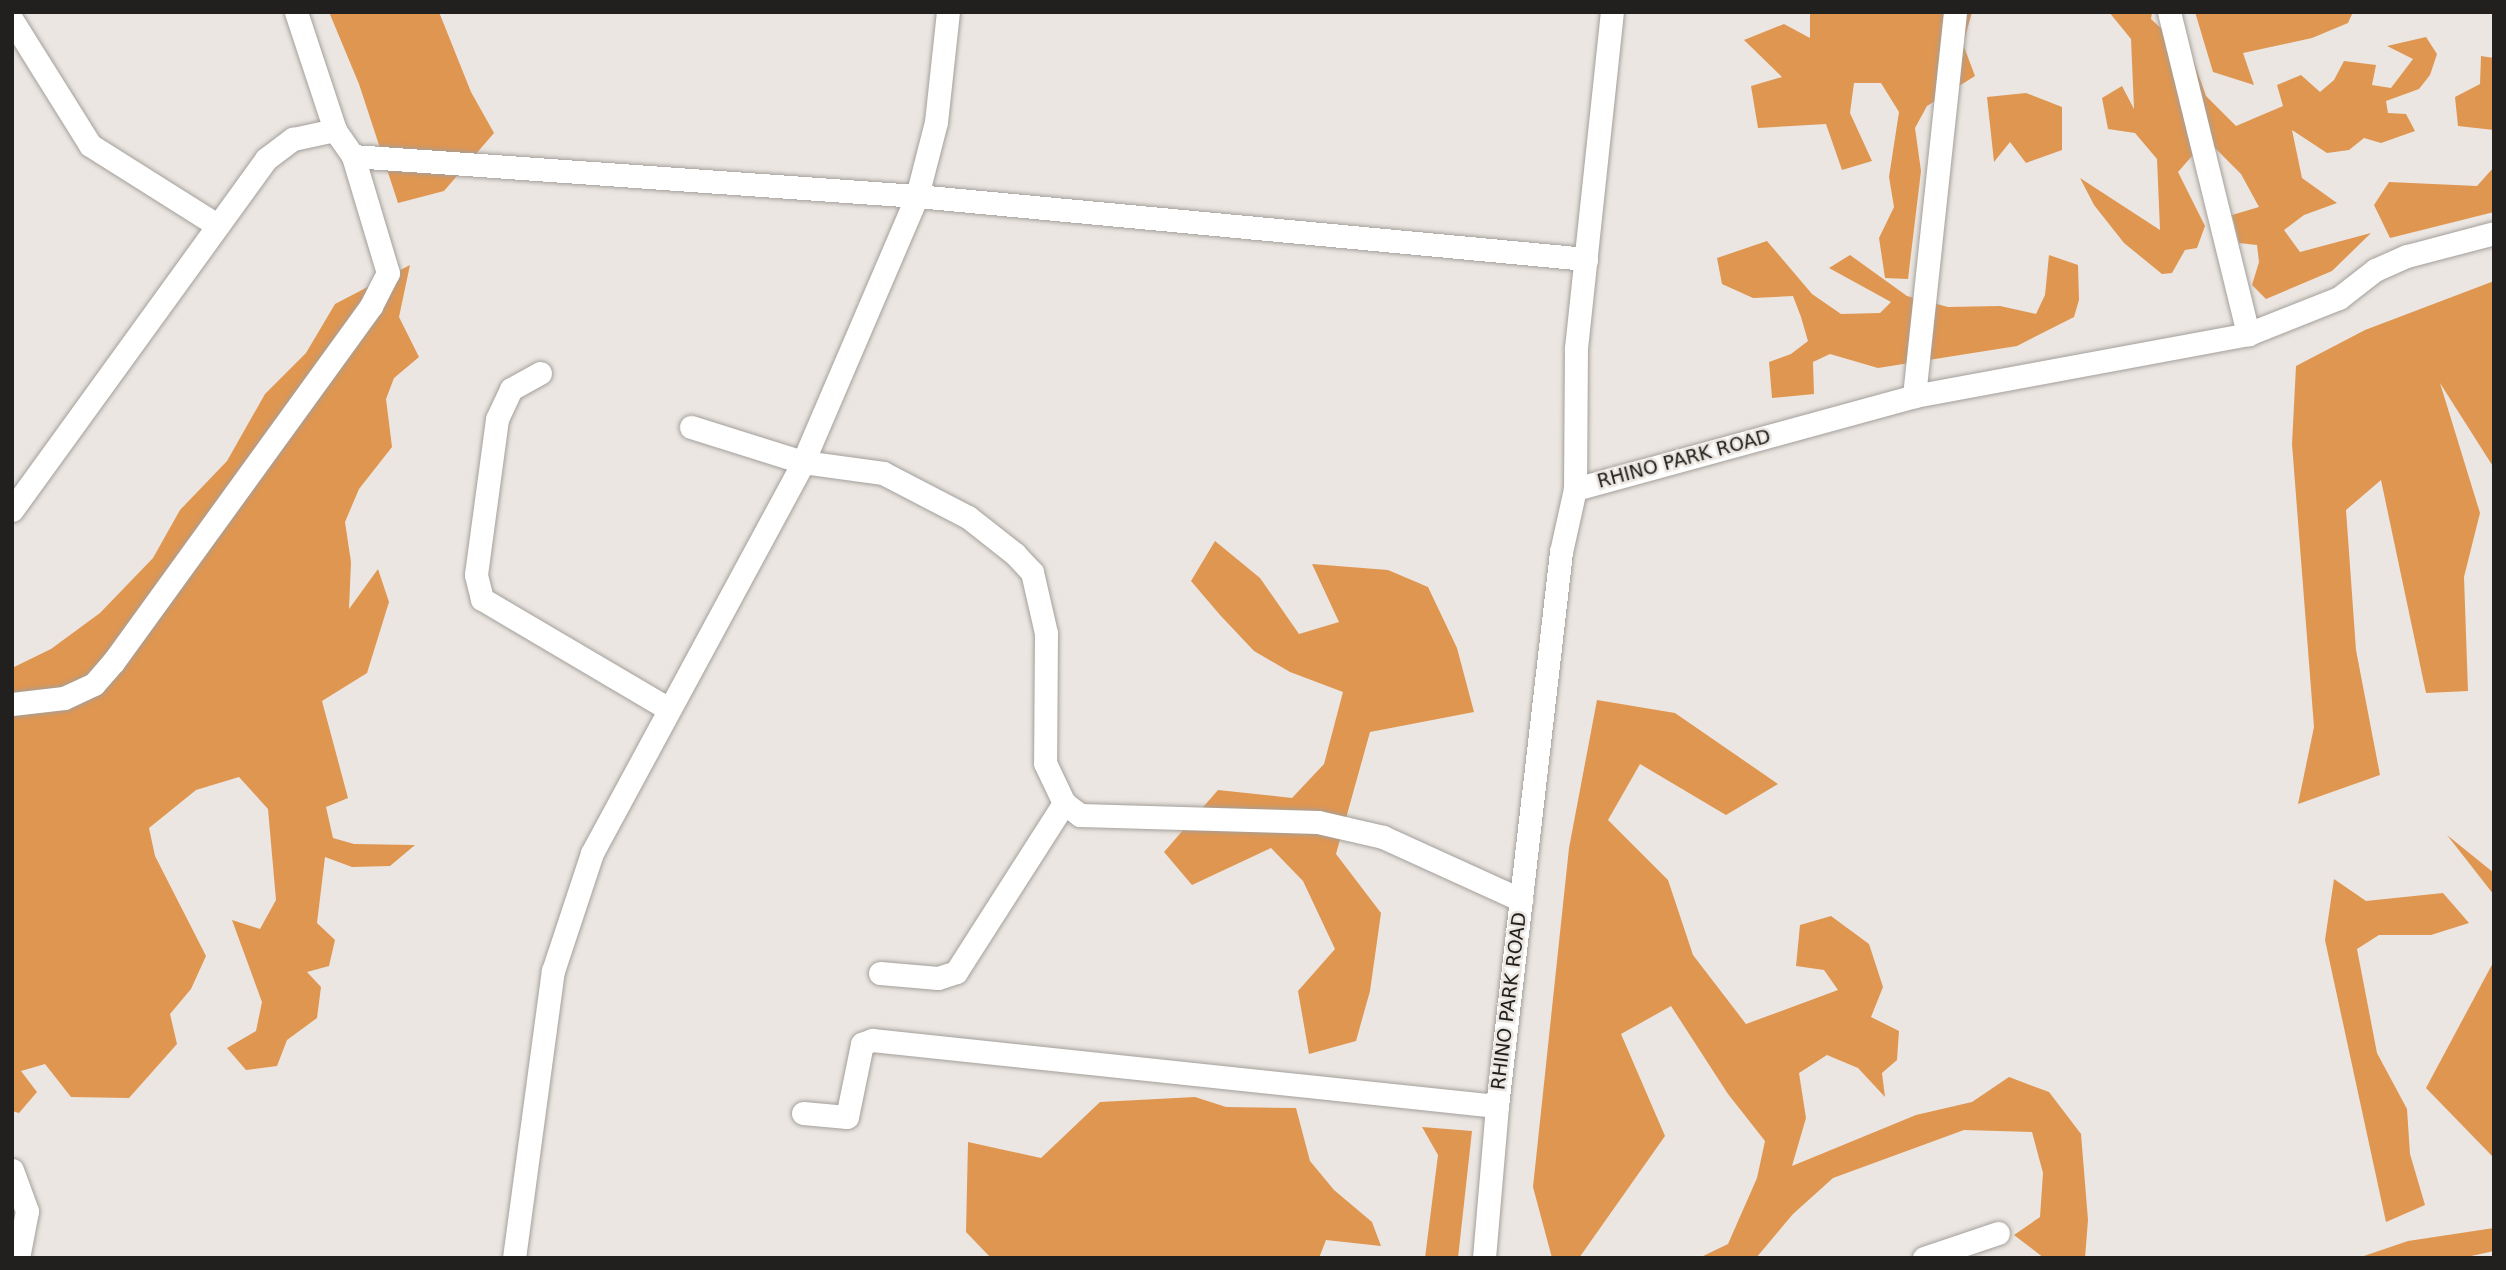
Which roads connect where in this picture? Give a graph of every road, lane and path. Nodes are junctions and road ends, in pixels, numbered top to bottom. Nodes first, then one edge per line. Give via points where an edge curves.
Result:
1 (296, 12) edge
2 (948, 12) edge
3 (1612, 12) edge
4 (1955, 12) edge
5 (2169, 12) edge
6 (12, 20) edge
7 (335, 130) junction
8 (353, 156) junction
9 (917, 196) junction
10 (217, 225) junction
11 (2494, 233) edge
12 (1586, 259) junction
13 (2248, 334) junction
14 (540, 373) dead end
15 (1914, 396) junction
16 (691, 427) dead end
17 (803, 462) junction
18 (1575, 489) junction
19 (12, 510) edge
20 (12, 704) edge
21 (669, 709) junction
22 (1064, 803) junction
23 (1521, 900) junction
24 (880, 973) dead end
25 (1496, 1106) junction
26 (803, 1113) dead end
27 (12, 1170) edge
28 (1998, 1233) dead end
29 (18, 1258) edge
30 (514, 1258) edge
31 (1484, 1258) edge
32 (1924, 1258) edge

1 - 7 street
2 - 9 street via 936,122
3 - 12 street
4 - 15 street
5 - 13 street
6 - 10 street via 90,145
7 - 8 street
7 - 10 street via 280,146
8 - 9 street
8 - 20 street via 388,272 371,306 108,669 94,684 64,698
9 - 12 street
9 - 17 street
10 - 19 street
11 - 13 street, RHINO PARK ROAD via 2407,256 2375,270 2339,298
12 - 18 street via 1576,348
13 - 15 street, RHINO PARK ROAD
14 - 21 street via 511,389 497,419 476,575 482,599
15 - 18 street, RHINO PARK ROAD
16 - 17 street
17 - 21 street
17 - 22 street via 883,473 968,517 1032,572 1046,633 1045,763
18 - 23 street, RHINO PARK ROAD via 1561,552
21 - 30 street via 592,853 553,971
22 - 23 street via 1095,819 1318,822 1383,837
22 - 24 street via 956,972 938,978
23 - 25 street, RHINO PARK ROAD
25 - 26 street via 872,1040 862,1044 847,1117
25 - 31 street, RHINO PARK ROAD
27 - 29 street via 26,1211
28 - 32 street

